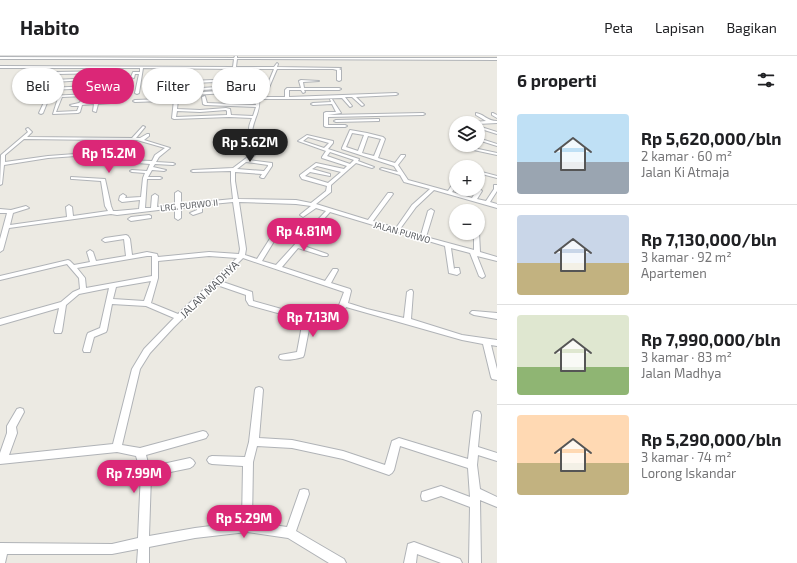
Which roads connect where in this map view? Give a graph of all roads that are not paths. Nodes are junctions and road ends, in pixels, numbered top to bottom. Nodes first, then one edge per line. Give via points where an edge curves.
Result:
1 (444, 56) edge
2 (25, 57) edge
3 (35, 57) edge
4 (99, 57) edge
5 (120, 57) edge
6 (135, 57) edge
7 (307, 57) edge
8 (365, 57) edge
9 (378, 57) edge
10 (391, 57) edge
11 (402, 57) edge
12 (412, 57) edge
13 (0, 58) edge
14 (235, 58) edge
15 (279, 58) edge
16 (316, 58) edge
17 (496, 58) edge
18 (125, 59) junction
19 (299, 59) junction
20 (345, 59) edge
21 (447, 59) junction
22 (198, 60) dead end
23 (122, 63) junction
24 (153, 63) dead end
25 (0, 67) edge
26 (119, 67) junction
27 (142, 67) junction
28 (234, 67) junction
29 (277, 67) junction
30 (102, 68) edge
31 (298, 68) junction
32 (316, 68) junction
33 (331, 68) junction
34 (340, 68) dead end
35 (72, 69) edge
36 (204, 71) edge
37 (207, 71) dead end
38 (72, 72) edge
39 (64, 73) edge
40 (69, 73) junction
41 (134, 73) edge
42 (141, 73) junction
43 (209, 76) dead end
44 (212, 79) edge
45 (67, 80) junction
46 (339, 80) dead end
47 (64, 81) edge
48 (317, 81) dead end
49 (270, 82) edge
50 (72, 84) edge
51 (337, 85) dead end
52 (303, 89) junction
53 (318, 89) junction
54 (339, 89) dead end
55 (137, 93) dead end
56 (396, 94) dead end
57 (204, 97) dead end
58 (343, 97) junction
59 (354, 97) junction
60 (270, 98) edge
61 (287, 98) junction
62 (320, 98) junction
63 (329, 98) junction
64 (303, 99) junction
65 (135, 101) dead end
66 (142, 101) edge
67 (333, 103) junction
68 (44, 104) edge
69 (57, 104) edge
70 (81, 104) joint
71 (97, 104) edge
72 (176, 104) edge
73 (313, 104) dead end
74 (72, 105) joint
75 (362, 105) dead end
76 (258, 106) joint
77 (350, 106) dead end
78 (175, 110) junction
79 (95, 111) dead end
80 (41, 113) dead end
81 (70, 113) junction
82 (339, 113) junction
83 (374, 113) junction
84 (477, 114) dead end
85 (493, 114) dead end
86 (424, 115) dead end
87 (229, 116) junction
88 (326, 116) junction
89 (255, 117) junction
90 (497, 117) edge
91 (326, 121) junction
92 (485, 122) edge
93 (490, 122) junction
94 (497, 122) edge
95 (345, 126) dead end
96 (142, 127) dead end
97 (28, 129) dead end
98 (485, 129) edge
99 (497, 133) edge
100 (368, 134) junction
101 (148, 135) dead end
102 (24, 138) junction
103 (106, 139) junction
104 (133, 139) junction
105 (140, 140) junction
106 (485, 142) edge
107 (497, 145) edge
108 (327, 150) junction
109 (485, 150) edge
110 (360, 153) junction
111 (497, 154) edge
112 (403, 156) dead end
113 (376, 158) junction
114 (124, 161) dead end
115 (245, 161) junction
116 (356, 162) junction
117 (0, 164) edge
118 (173, 164) dead end
119 (396, 165) junction
120 (351, 166) junction
121 (372, 167) dead end
122 (150, 168) junction
123 (382, 169) dead end
124 (164, 170) dead end
125 (193, 170) dead end
126 (233, 170) junction
127 (309, 170) junction
128 (132, 171) dead end
129 (345, 171) junction
130 (1, 172) edge
131 (402, 174) junction
132 (485, 174) edge
133 (328, 175) dead end
134 (497, 177) edge
135 (73, 178) dead end
136 (145, 178) junction
137 (160, 178) dead end
138 (0, 183) edge
139 (329, 185) junction
140 (496, 186) dead end
141 (434, 189) junction
142 (178, 193) dead end
143 (449, 193) edge
144 (390, 194) dead end
145 (123, 196) dead end
146 (155, 196) dead end
147 (462, 196) edge
148 (476, 196) edge
149 (144, 198) junction
150 (474, 199) junction
151 (236, 200) junction
152 (487, 203) junction
153 (200, 204) junction
154 (313, 205) junction
155 (177, 206) junction
156 (497, 206) edge
157 (69, 207) dead end
158 (26, 208) dead end
159 (151, 209) junction
160 (142, 210) junction
161 (329, 210) junction
162 (0, 211) edge
163 (431, 211) dead end
164 (10, 212) junction
165 (111, 212) junction
166 (193, 213) dead end
167 (303, 215) dead end
168 (70, 217) junction
169 (178, 218) dead end
170 (131, 220) dead end
171 (285, 222) dead end
172 (368, 222) junction
173 (7, 227) junction
174 (313, 228) junction
175 (396, 230) junction
176 (272, 238) dead end
177 (423, 238) junction
178 (105, 240) dead end
179 (476, 240) edge
180 (297, 246) junction
181 (448, 246) junction
182 (0, 250) edge
183 (90, 252) dead end
184 (475, 254) junction
185 (325, 255) dead end
186 (242, 256) junction
187 (129, 257) junction
188 (155, 259) junction
189 (497, 259) edge
190 (258, 262) junction
191 (94, 264) junction
192 (74, 267) junction
193 (278, 267) junction
194 (457, 269) dead end
195 (335, 270) dead end
196 (482, 276) dead end
197 (0, 278) edge
198 (155, 278) junction
199 (216, 282) junction
200 (327, 284) junction
201 (112, 285) junction
202 (83, 291) junction
203 (410, 292) dead end
204 (109, 301) junction
205 (63, 304) junction
206 (147, 304) junction
207 (344, 304) junction
208 (340, 313) dead end
209 (474, 313) dead end
210 (497, 316) edge
211 (179, 317) junction
212 (407, 321) junction
213 (0, 322) edge
214 (58, 331) dead end
215 (486, 342) junction
216 (497, 343) edge
217 (87, 350) dead end
218 (283, 357) dead end
219 (495, 378) dead end
220 (259, 390) dead end
221 (20, 412) dead end
222 (477, 415) dead end
223 (203, 435) dead end
224 (254, 442) junction
225 (117, 448) junction
226 (474, 450) junction
227 (140, 452) junction
228 (497, 457) edge
229 (1, 460) edge
230 (212, 460) dead end
231 (248, 462) junction
232 (190, 463) dead end
233 (472, 465) junction
234 (146, 472) junction
235 (475, 492) junction
236 (304, 494) dead end
237 (426, 496) dead end
238 (497, 502) edge
239 (475, 504) junction
240 (247, 527) junction
241 (290, 533) junction
242 (144, 543) junction
243 (2, 548) edge
244 (0, 561) edge
245 (477, 562) edge
246 (143, 563) edge
247 (340, 563) edge
248 (410, 563) edge
249 (456, 563) edge

1 - 21 street
2 - 3 street
2 - 13 street
3 - 4 street
4 - 5 street
5 - 18 street
6 - 14 street
6 - 18 street
7 - 16 street
7 - 19 street
8 - 9 street
8 - 20 street
9 - 10 street
10 - 11 street
11 - 12 street
12 - 21 street
14 - 15 street
14 - 22 street
14 - 28 street
15 - 19 street
15 - 29 street
16 - 20 street
16 - 32 street
16 - 33 street via 328,60 327,65
17 - 21 street
18 - 23 street
19 - 31 street
23 - 24 street
23 - 26 street
25 - 35 street
26 - 27 street
26 - 30 street
27 - 28 street
27 - 42 street
28 - 29 street
29 - 31 street
29 - 49 street
31 - 32 street
32 - 33 street
33 - 34 street
33 - 46 street via 338,70
36 - 37 street
38 - 40 street
39 - 40 street
40 - 45 street
41 - 42 street
42 - 55 street
43 - 44 street
45 - 47 street
45 - 50 street
48 - 52 street via 301,81
51 - 53 street via 318,85
52 - 53 street
52 - 61 street via 287,90
52 - 64 street
53 - 54 street
53 - 62 street
56 - 59 street
57 - 76 street via 205,104
58 - 59 street
58 - 63 street
58 - 77 street
59 - 75 street
60 - 61 street
61 - 64 street
62 - 63 street
62 - 64 street
63 - 67 street
65 - 66 street
67 - 73 street
67 - 82 street
68 - 80 street
69 - 81 street via 54,113
70 - 74 street
70 - 81 street via 79,112
71 - 79 street
72 - 78 street
74 - 81 street
76 - 89 street
78 - 87 street via 226,109 229,110
78 - 87 street via 175,118
82 - 83 street
82 - 88 street via 326,113
83 - 86 street
83 - 88 street
83 - 91 street via 379,122
84 - 93 street
85 - 90 street
87 - 89 street
88 - 91 street
89 - 115 street via 250,131 255,153
91 - 95 street via 326,126
92 - 93 street
93 - 94 street
96 - 104 street
97 - 102 street via 31,131
98 - 99 street
100 - 110 street
100 - 110 street via 352,130 344,147
100 - 113 street via 383,139
101 - 105 street
102 - 103 street, LRG. PURWO II
102 - 117 street via 4,154
103 - 104 street, LRG. PURWO II
103 - 117 street via 90,154
104 - 105 street, LRG. PURWO II
105 - 122 street, LRG. PURWO II via 168,148 157,156
106 - 107 street
108 - 108 street via 332,142 308,136 300,141
108 - 116 street via 356,158
108 - 120 street via 324,157
109 - 111 street
110 - 113 street
112 - 119 street
113 - 119 street
114 - 122 street
115 - 126 street
115 - 126 street via 270,166 264,175
116 - 120 street
116 - 121 street
117 - 130 street
118 - 122 street
119 - 131 street
120 - 129 street
122 - 124 street
122 - 128 street
122 - 136 street, LRG. PURWO II
123 - 131 street
125 - 126 street
126 - 151 street, JALAN MADHYA
127 - 129 street via 317,164
127 - 133 street
127 - 139 street via 303,178
129 - 139 street
130 - 138 street
131 - 141 street via 407,181
132 - 134 street
135 - 165 street via 103,180
136 - 137 street
136 - 149 street, LRG. PURWO II
139 - 154 street via 329,191
140 - 152 street
141 - 143 street
141 - 175 street via 414,206
142 - 155 street
144 - 172 street
145 - 149 street via 122,200
146 - 159 street
147 - 150 street
148 - 150 street
149 - 160 street, LRG. PURWO II
150 - 152 street
151 - 153 street, LRG. PURWO II
151 - 154 street, JALAN PURWO
151 - 186 street, JALAN MADHYA
152 - 156 street
153 - 155 street, LRG. PURWO II
153 - 166 street via 200,211
154 - 161 street, JALAN PURWO
154 - 167 street
155 - 159 street, LRG. PURWO II
155 - 169 street
157 - 168 street
158 - 164 street
159 - 160 street, LRG. PURWO II
159 - 170 street via 149,219
160 - 165 street, LRG. PURWO II
161 - 172 street, JALAN PURWO
161 - 174 street
162 - 164 street
163 - 177 street
164 - 173 street
165 - 168 street, LRG. PURWO II
168 - 173 street, LRG. PURWO II
171 - 174 street
172 - 175 street, JALAN PURWO
173 - 182 street
174 - 180 street
175 - 177 street, JALAN PURWO
176 - 190 street
177 - 181 street, JALAN PURWO
178 - 187 street via 126,237
179 - 184 street
180 - 185 street
180 - 193 street
181 - 184 street, JALAN PURWO
181 - 194 street via 452,272 457,273
183 - 191 street
184 - 189 street, JALAN PURWO
184 - 196 street
186 - 188 street via 209,254
186 - 190 street
186 - 199 street, JALAN MADHYA
187 - 188 street via 151,254 155,255
187 - 191 street
188 - 198 street
190 - 193 street
191 - 192 street
192 - 197 street via 66,262
192 - 202 street via 82,278
193 - 200 street
195 - 200 street
198 - 201 street
198 - 206 street
199 - 211 street, JALAN MADHYA
199 - 218 street via 250,294 251,302 307,319 300,355
200 - 207 street via 349,292
201 - 202 street
201 - 204 street
202 - 205 street via 73,295
203 - 212 street
204 - 206 street
204 - 217 street via 103,330 91,335
205 - 213 street
205 - 214 street
206 - 211 street
207 - 208 street
207 - 212 street
209 - 210 street
211 - 225 street, JALAN MADHYA via 147,351 138,366
212 - 215 street via 457,337
215 - 216 street
215 - 219 street
220 - 224 street
221 - 229 street via 11,426 12,433
222 - 226 street
223 - 227 street
224 - 231 street
224 - 233 street via 292,444 387,470 395,444 399,442
225 - 227 street
225 - 229 street
226 - 228 street
226 - 233 street
227 - 234 street
230 - 231 street
231 - 240 street
232 - 234 street
233 - 235 street
234 - 242 street
235 - 238 street
235 - 239 street
236 - 241 street
237 - 239 street via 441,491
239 - 245 street
240 - 241 street
240 - 242 street via 195,533
241 - 247 street
242 - 243 street via 112,549
242 - 246 street
243 - 244 street
248 - 249 street via 414,547

